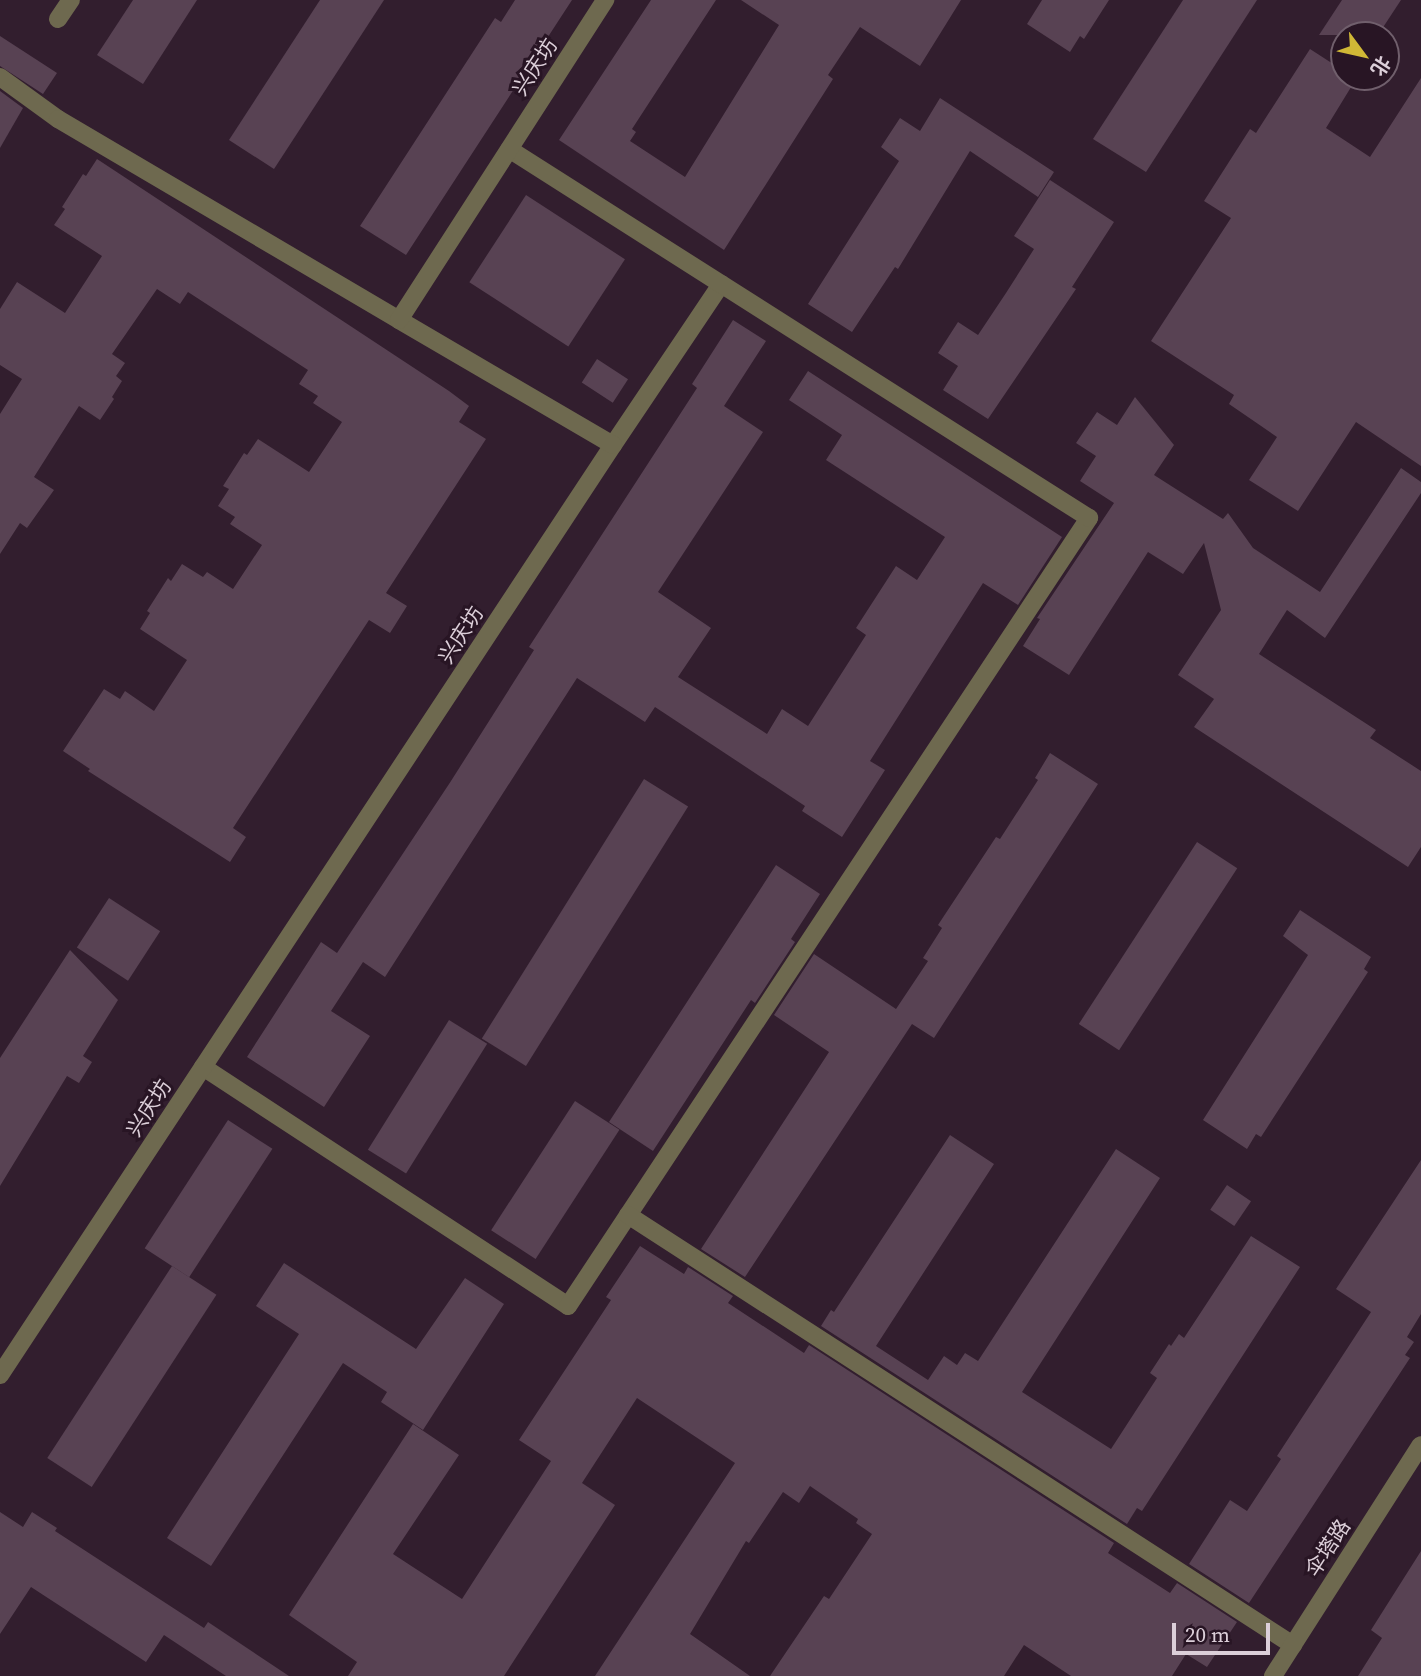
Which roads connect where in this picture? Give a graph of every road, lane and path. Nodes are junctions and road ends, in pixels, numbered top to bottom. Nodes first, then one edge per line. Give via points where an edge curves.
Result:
1 (71, 0) edge
2 (606, 0) edge
3 (58, 19) dead end
4 (0, 77) edge
5 (509, 149) junction
6 (721, 284) junction
7 (399, 320) junction
8 (613, 445) junction
9 (203, 1067) junction
10 (628, 1215) junction
11 (0, 1375) edge
12 (1421, 1444) edge
13 (1293, 1645) junction
14 (1273, 1676) edge

1 - 3 street
2 - 5 street, 兴庆坊
4 - 7 street via 58,119
5 - 6 street
5 - 7 street, 兴庆坊
6 - 8 street, 兴庆坊
6 - 10 street via 1089,518
7 - 8 street
8 - 9 street, 兴庆坊
9 - 10 street via 568,1306
9 - 11 street, 兴庆坊
10 - 13 street
12 - 13 street, 伞塔路
13 - 14 street, 伞塔路

